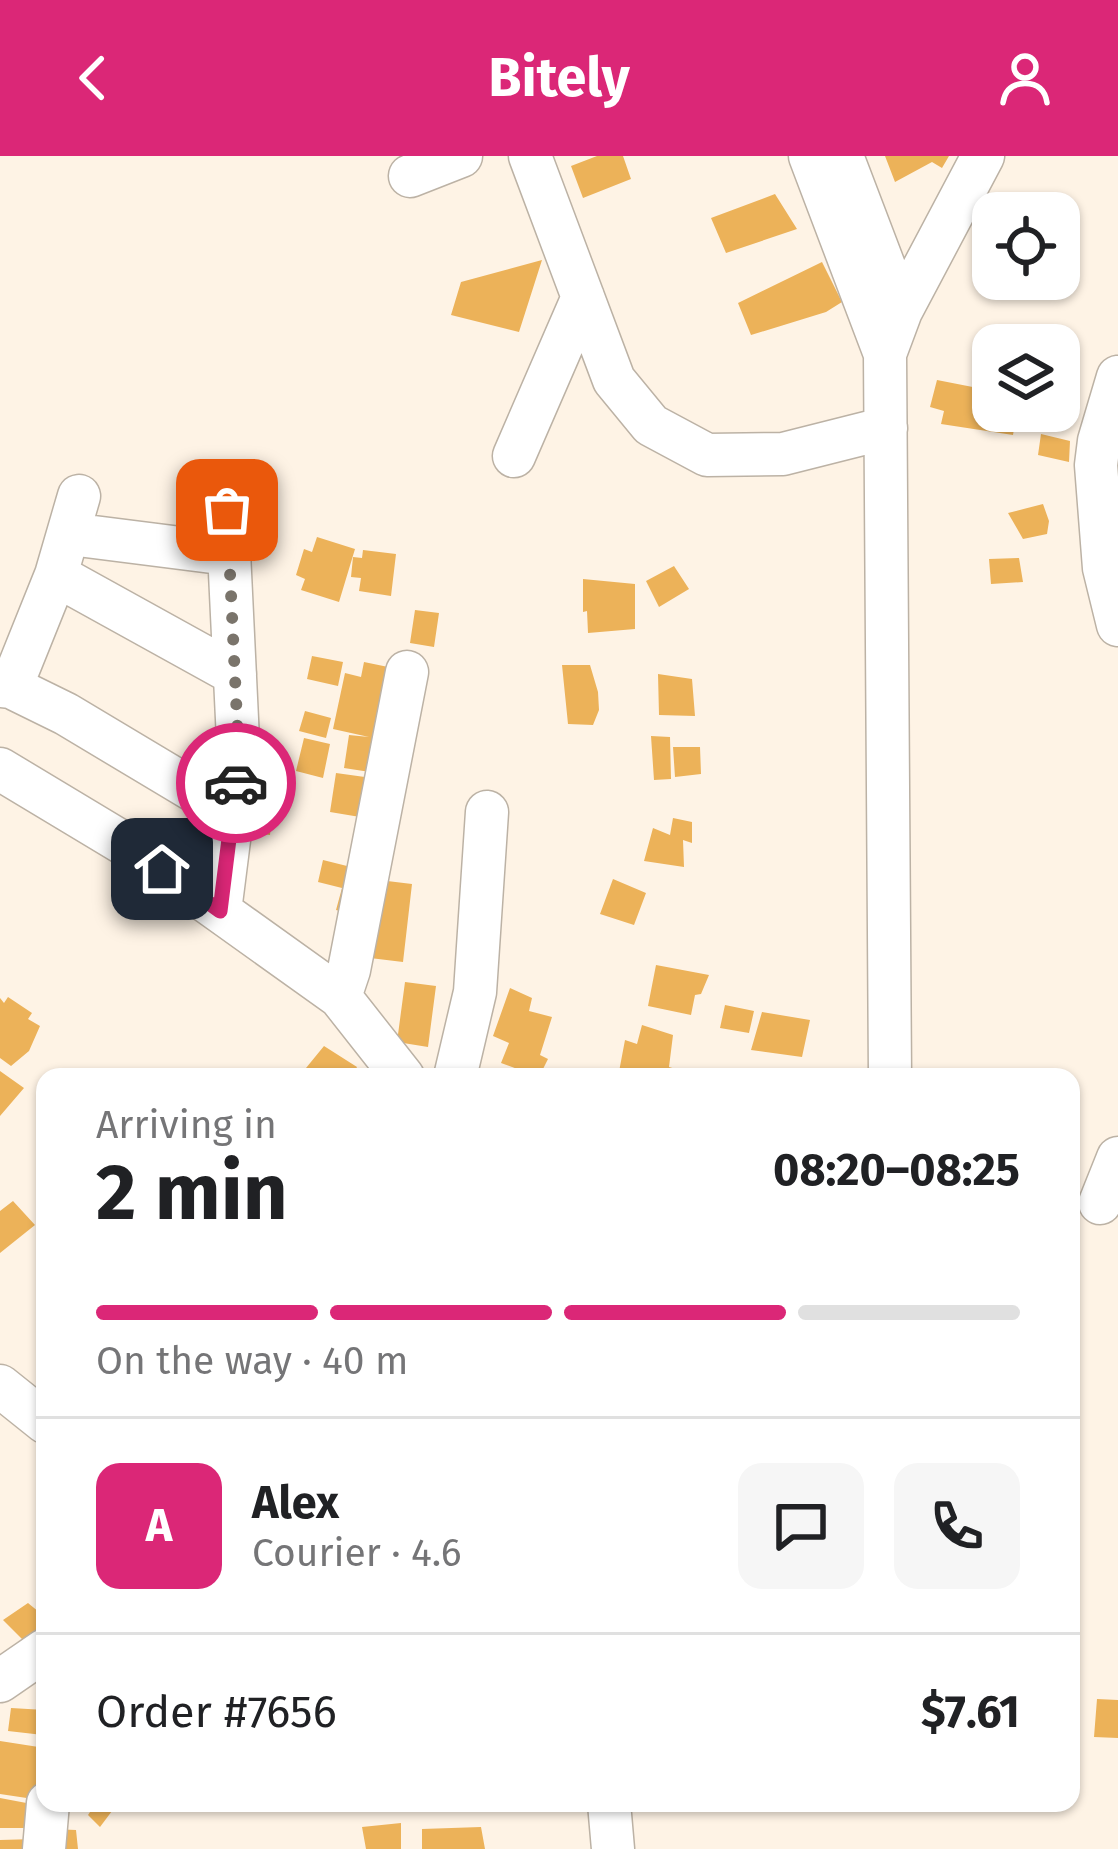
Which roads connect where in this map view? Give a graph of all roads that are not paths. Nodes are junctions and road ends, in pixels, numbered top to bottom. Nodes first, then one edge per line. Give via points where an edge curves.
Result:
1 (461, 156) edge
2 (530, 156) edge
3 (810, 156) edge
4 (842, 156) edge
5 (983, 156) edge
6 (410, 176) dead end
7 (583, 297) junction
8 (901, 311) junction
9 (886, 354) junction
10 (1118, 377) edge
11 (1111, 426) edge
12 (886, 428) junction
13 (514, 456) dead end
14 (227, 510) dead end
15 (228, 554) junction
16 (56, 575) junction
17 (1118, 625) edge
18 (407, 673) dead end
19 (235, 674) junction
20 (6, 687) edge
21 (0, 769) edge
22 (487, 812) dead end
23 (233, 814) junction
24 (220, 911) junction
25 (340, 997) junction
26 (394, 1068) edge
27 (457, 1068) edge
28 (890, 1068) edge
29 (1118, 1158) edge
30 (1096, 1202) edge
31 (0, 1386) edge
32 (36, 1415) edge
33 (36, 1656) edge
34 (0, 1681) edge
35 (47, 1812) edge
36 (610, 1812) edge
37 (44, 1849) edge
38 (613, 1849) edge

1 - 6 street
2 - 7 street
3 - 9 street
4 - 8 street
5 - 8 street
7 - 12 street via 614,380 651,425 707,454 783,454
7 - 13 street
8 - 9 street
9 - 12 street
10 - 11 street
11 - 17 street via 1096,464
12 - 28 street
14 - 15 street
15 - 16 street via 74,515
15 - 19 street
16 - 19 street
16 - 20 street
18 - 25 street
19 - 23 street
20 - 23 street via 67,714
21 - 24 street
22 - 27 street via 475,992
23 - 24 street
24 - 25 street
25 - 26 street
29 - 30 street
31 - 32 street
33 - 34 street
35 - 37 street
36 - 38 street

